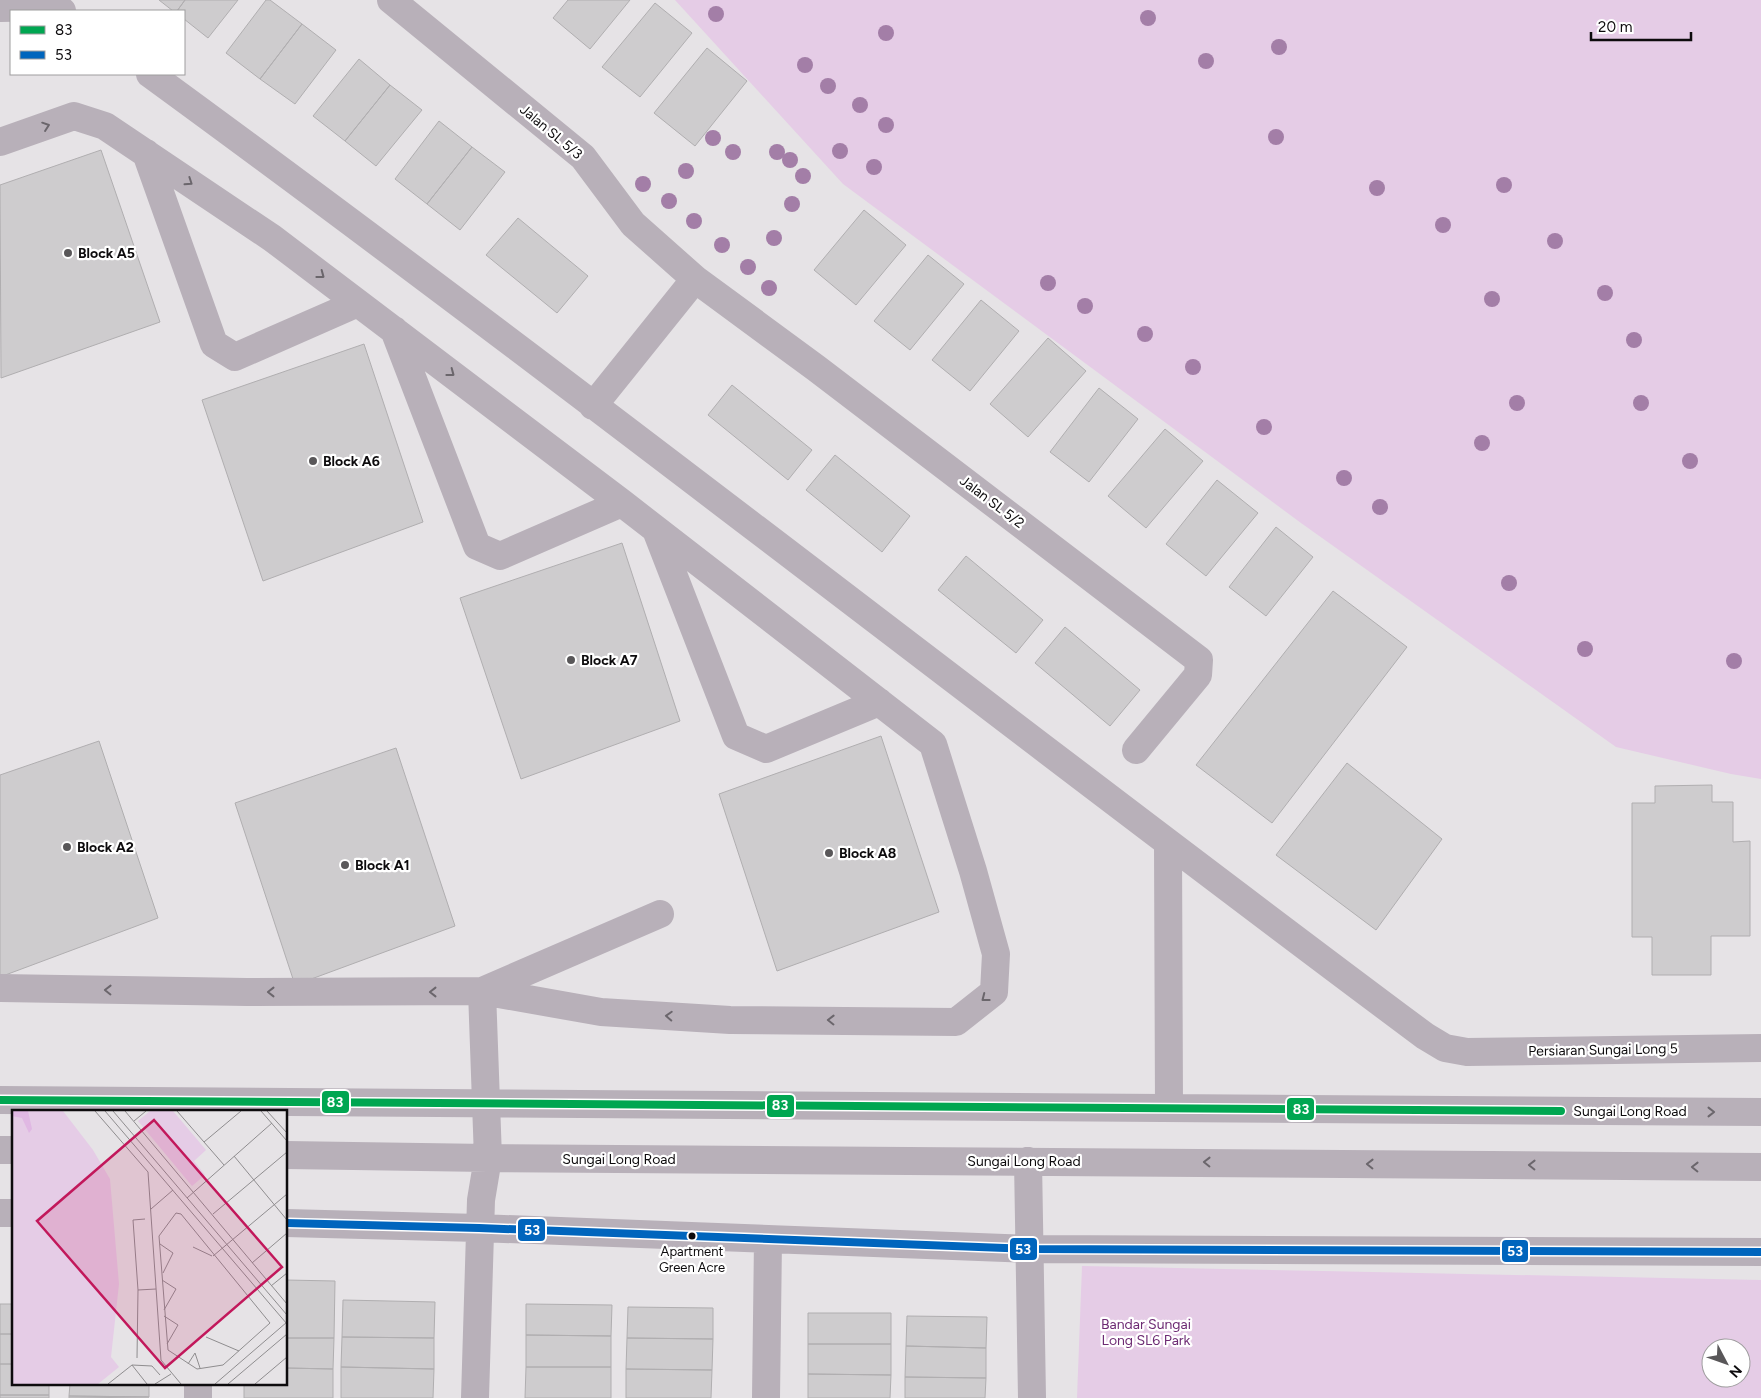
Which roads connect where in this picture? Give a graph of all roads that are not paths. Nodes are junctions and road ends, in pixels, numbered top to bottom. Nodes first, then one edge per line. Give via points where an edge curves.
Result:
1 (391, 0) edge
2 (0, 8) edge
3 (60, 10) edge
4 (151, 75) edge
5 (0, 142) edge
6 (146, 153) junction
7 (695, 279) junction
8 (358, 303) junction
9 (394, 330) junction
10 (593, 406) junction
11 (622, 503) junction
12 (656, 530) junction
13 (879, 702) junction
14 (1136, 750) dead end
15 (1168, 844) junction
16 (660, 914) dead end
17 (0, 988) edge
18 (482, 991) junction
19 (1761, 1048) edge
20 (0, 1100) edge
21 (487, 1103) junction
22 (1169, 1108) junction
23 (1761, 1112) edge
24 (288, 1155) edge
25 (488, 1158) junction
26 (1028, 1161) junction
27 (1761, 1167) edge
28 (288, 1223) edge
29 (480, 1228) junction
30 (768, 1240) junction
31 (1030, 1249) junction
32 (1761, 1252) edge
33 (475, 1398) edge
34 (766, 1398) edge
35 (1032, 1398) edge

1 - 7 street, Jalan SL 5/3 via 583,158 633,224
2 - 3 street
4 - 10 street via 305,187
5 -> 6 street via 74,116 105,126
6 -> 8 street via 272,238
6 - 8 street via 214,344 235,357
7 - 10 street
7 - 14 street, Jalan SL 5/2 via 1199,660 1198,675
8 - 9 street
9 -> 11 street
9 - 11 street via 477,546 500,556
10 - 15 street
11 - 12 street
12 - 13 street
12 - 13 street via 736,736 766,749
13 -> 18 street via 933,744 996,954 994,992 956,1022 730,1020 602,1012
15 - 19 street, Persiaran Sungai Long 5 via 1445,1048 1467,1052
15 - 22 street
16 - 18 street
18 -> 17 street
18 - 21 street
20 - 21 street, Sungai Long Road
21 - 22 street, Sungai Long Road
21 - 25 street
22 -> 23 street, Sungai Long Road
24 - 25 street, Sungai Long Road
25 - 26 street, Sungai Long Road
25 - 29 street
27 -> 26 street, Sungai Long Road
26 - 31 street
28 - 29 street
29 - 30 street
29 - 33 street
30 - 31 street
30 - 34 street
31 - 32 street
31 - 35 street

